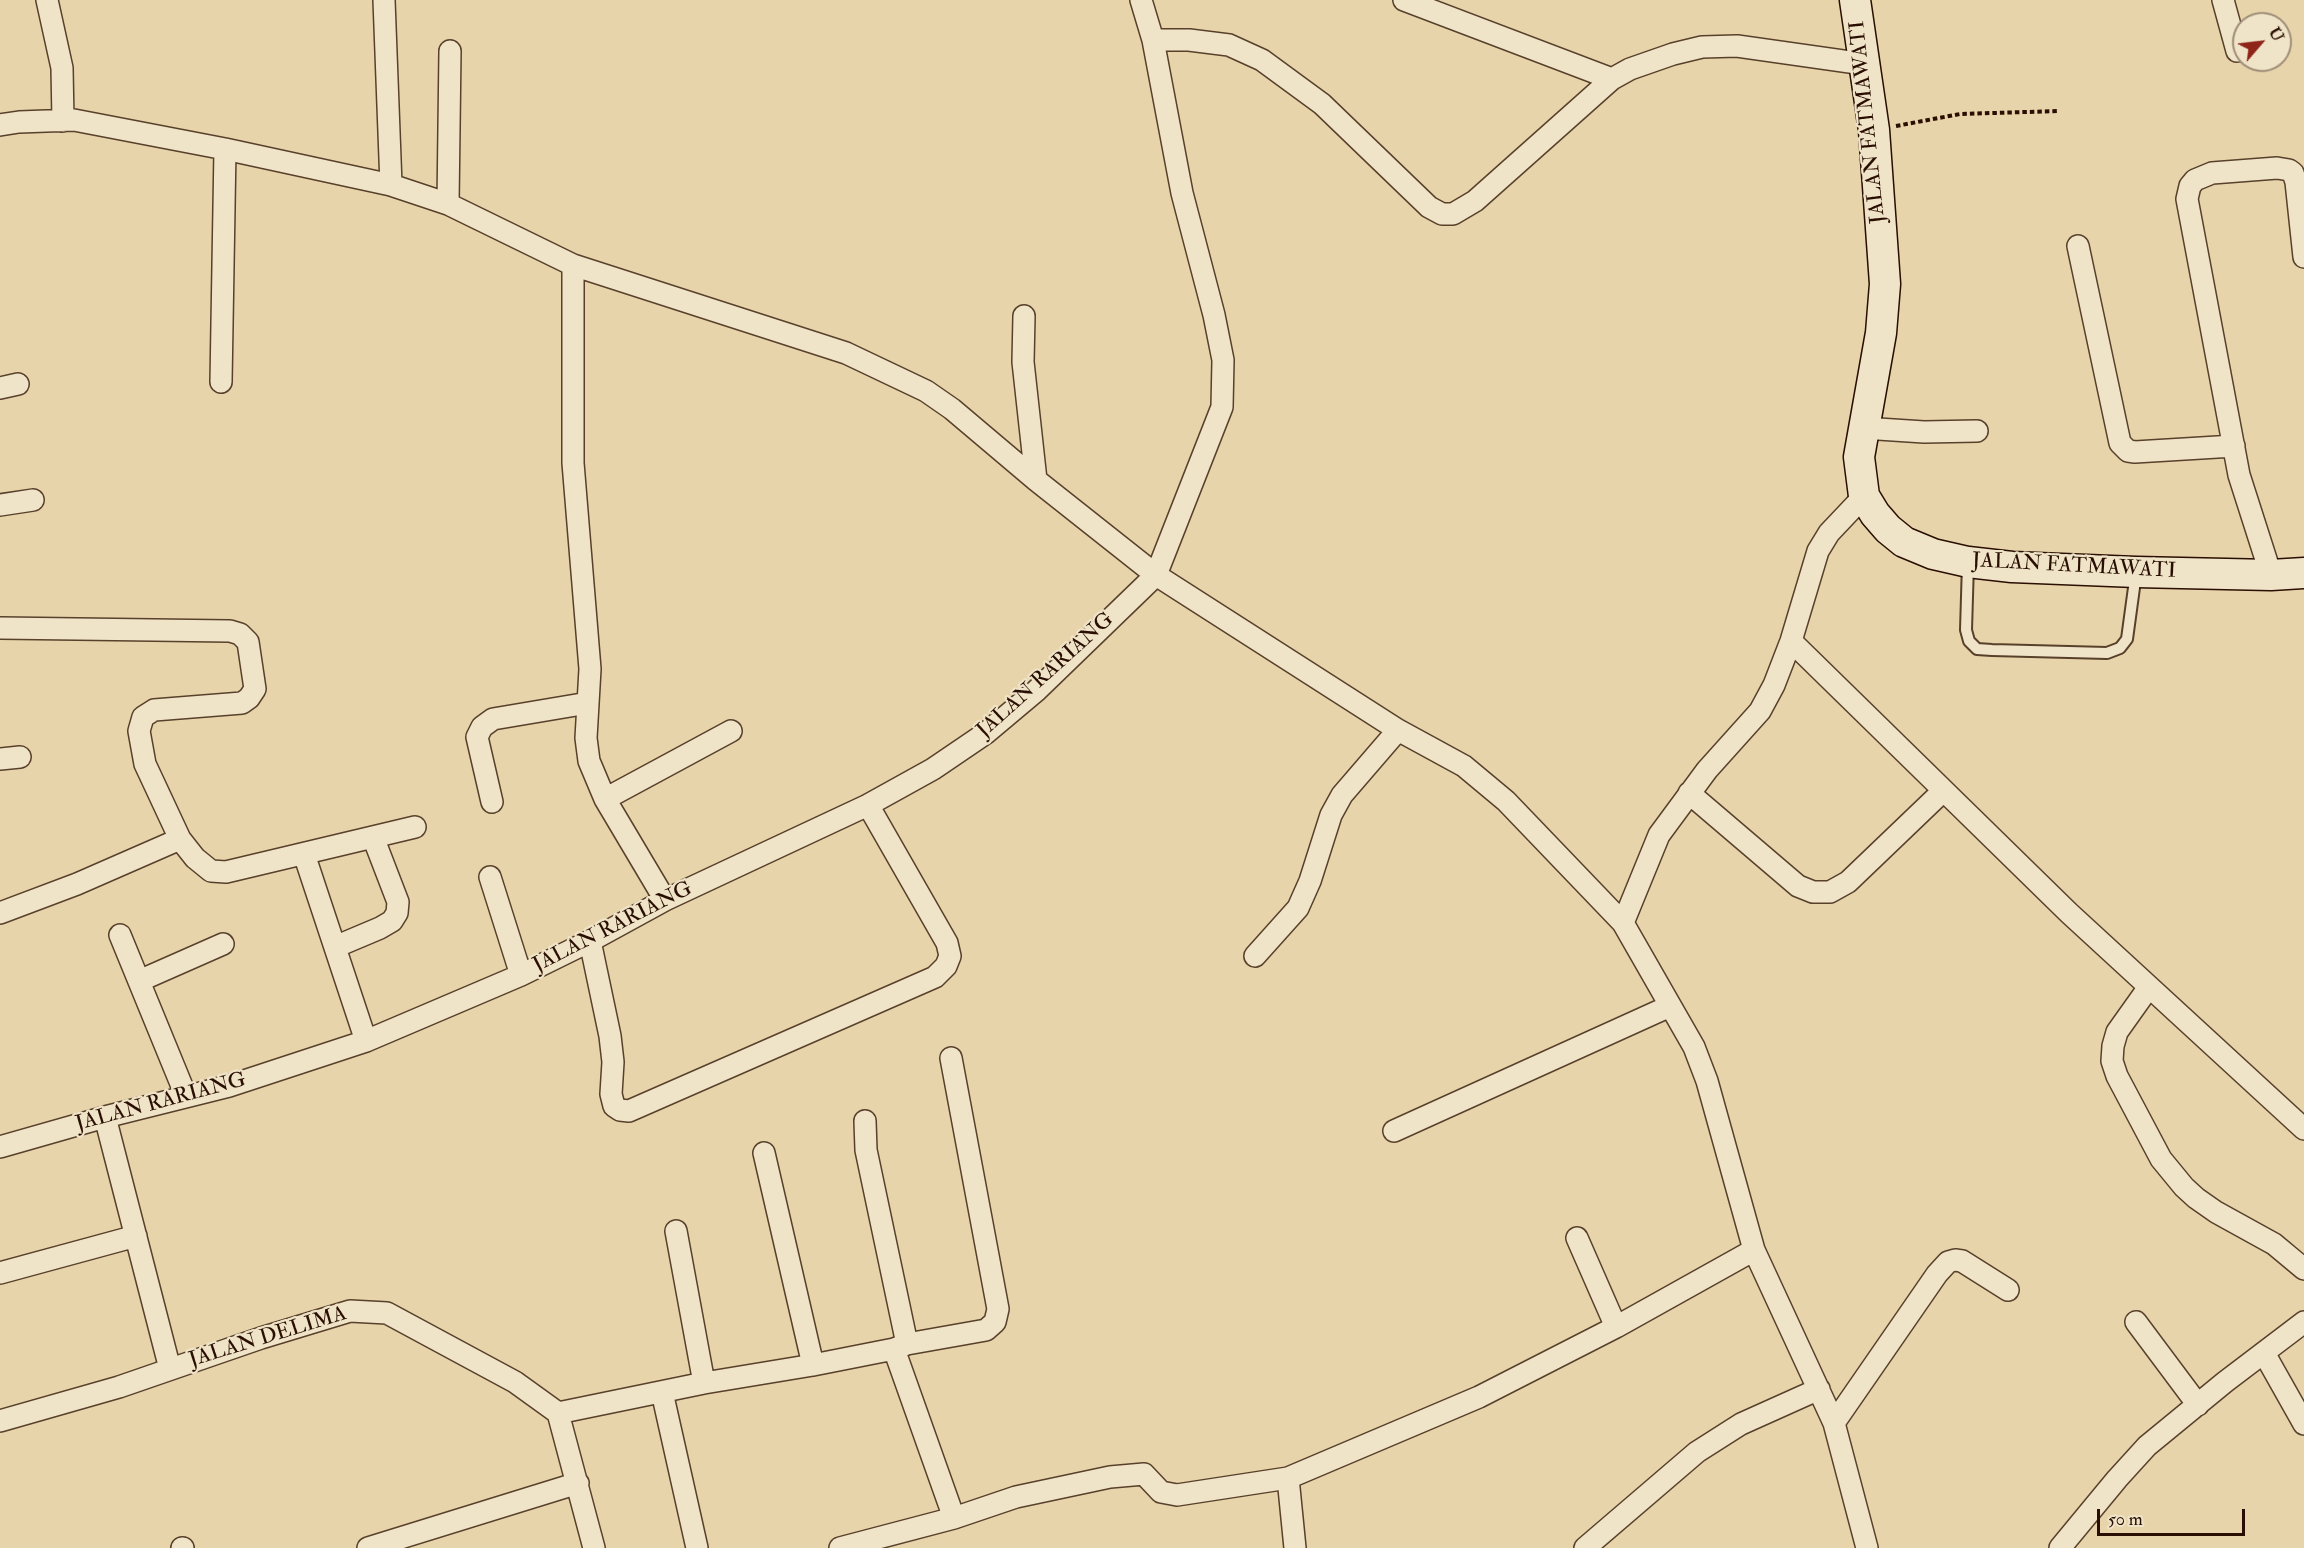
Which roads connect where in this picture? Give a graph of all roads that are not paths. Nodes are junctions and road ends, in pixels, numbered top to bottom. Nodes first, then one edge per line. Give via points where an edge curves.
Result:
1 (47, 0) edge
2 (384, 0) edge
3 (1141, 0) edge
4 (1404, 0) edge
5 (1855, 0) edge
6 (2223, 0) edge
7 (2232, 33) edge
8 (1153, 40) junction
9 (450, 51) dead end
10 (1864, 64) junction
11 (1612, 79) junction
12 (63, 122) junction
13 (0, 125) edge
14 (225, 149) junction
15 (2300, 181) edge
16 (391, 185) junction
17 (448, 204) junction
18 (2078, 246) dead end
19 (2304, 257) edge
20 (573, 265) junction
21 (1024, 316) dead end
22 (221, 382) dead end
23 (1863, 428) junction
24 (1977, 431) dead end
25 (2234, 446) junction
26 (1036, 480) junction
27 (1864, 496) junction
28 (33, 500) dead end
29 (0, 505) edge
30 (1968, 562) junction
31 (2136, 572) junction
32 (2304, 573) edge
33 (1156, 575) junction
34 (2271, 575) junction
35 (0, 628) edge
36 (1791, 641) junction
37 (588, 703) junction
38 (1398, 730) junction
39 (731, 731) dead end
40 (1943, 791) junction
41 (1689, 793) junction
42 (605, 799) junction
43 (492, 802) dead end
44 (868, 806) junction
45 (415, 827) dead end
46 (373, 837) junction
47 (180, 838) junction
48 (304, 854) junction
49 (490, 877) dead end
50 (665, 900) junction
51 (0, 913) edge
52 (1623, 923) junction
53 (120, 935) dead end
54 (590, 941) junction
55 (223, 944) dead end
56 (335, 947) junction
57 (1255, 956) dead end
58 (520, 975) junction
59 (139, 981) junction
60 (2149, 987) junction
61 (1670, 1006) junction
62 (366, 1041) junction
63 (951, 1058) dead end
64 (186, 1096) junction
65 (105, 1117) junction
66 (865, 1121) dead end
67 (2304, 1129) edge
68 (1394, 1131) dead end
69 (0, 1147) edge
70 (764, 1153) dead end
71 (676, 1231) dead end
72 (136, 1236) junction
73 (1577, 1238) dead end
74 (1754, 1250) junction
75 (2304, 1269) edge
76 (0, 1273) edge
77 (2008, 1290) dead end
78 (2136, 1322) dead end
79 (2304, 1322) edge
80 (1616, 1327) junction
81 (901, 1346) junction
82 (2264, 1353) junction
83 (813, 1365) junction
84 (170, 1369) junction
85 (704, 1383) junction
86 (1819, 1389) junction
87 (662, 1392) junction
88 (2198, 1405) junction
89 (558, 1413) junction
90 (0, 1421) edge
91 (1834, 1423) junction
92 (2304, 1424) edge
93 (1288, 1478) junction
94 (578, 1483) junction
95 (954, 1518) junction
96 (368, 1548) edge
97 (594, 1548) edge
98 (697, 1548) edge
99 (840, 1548) edge
100 (1295, 1548) edge
101 (1585, 1548) edge
102 (1867, 1548) edge
103 (2060, 1548) edge

1 - 12 street via 62,68
2 - 16 street
3 - 8 street
4 - 11 street
5 - 10 street, JALAN FATMAWATI
6 - 7 street
8 - 11 street via 1229,45 1262,60 1322,104 1429,207 1442,214 1453,214 1476,201
8 - 33 street via 1182,193 1223,360 1222,406
9 - 17 street
10 - 11 street via 1737,46 1702,47 1672,54
10 - 23 street, JALAN FATMAWATI via 1874,130 1885,284 1881,333
12 - 13 street
12 - 14 street via 74,120
14 - 16 street
14 - 22 street
15 - 19 street
15 - 25 street via 2283,168 2212,173 2195,180 2188,191
16 - 17 street
17 - 20 street
18 - 25 street via 2120,443 2135,452
20 - 26 street via 846,353 926,391
20 - 37 street via 573,463 590,669
21 - 26 street via 1023,362
23 - 24 street
23 - 27 street, JALAN FATMAWATI via 1859,457
25 - 34 street via 2239,475
26 - 33 street
27 - 30 street, JALAN FATMAWATI via 1881,521 1904,542
27 - 36 street via 1828,533 1818,551
28 - 29 street
30 - 31 street, JALAN FATMAWATI
30 - 31 lane via 1966,630 1977,649 1992,650 2108,653 2120,648 2127,639
31 - 34 street, JALAN FATMAWATI
32 - 34 street, JALAN FATMAWATI
33 - 38 street
33 - 44 street, JALAN RARIANG via 1036,691 986,733
35 - 47 street via 230,631 248,642 255,690 249,698 242,703 154,710 143,717 138,730 145,764
36 - 40 street
36 - 41 street via 1760,711
37 - 42 street via 589,761
37 - 43 street via 494,719 482,727 477,737
38 - 52 street via 1464,766 1506,801
38 - 57 street via 1342,795 1330,815 1298,908
39 - 42 street
40 - 41 street via 1848,882 1830,892 1813,892 1798,886
40 - 60 street
41 - 52 street via 1659,836
42 - 50 street
44 - 50 street, JALAN RARIANG
44 - 54 street via 947,943 950,956 935,977 628,1111 614,1106 611,1094 614,1062
45 - 46 street
46 - 48 street
46 - 56 street via 398,902 397,913 380,928
47 - 48 street via 211,871 226,873
47 - 51 street
48 - 56 street
49 - 58 street
50 - 54 street, JALAN RARIANG
52 - 61 street
53 - 59 street
54 - 58 street, JALAN RARIANG
55 - 59 street
56 - 62 street
58 - 62 street, JALAN RARIANG
59 - 64 street
60 - 67 street
60 - 75 street via 2117,1032 2112,1061 2161,1159 2196,1198 2274,1244
61 - 68 street
61 - 74 street via 1694,1047 1707,1081
62 - 64 street, JALAN RARIANG via 229,1086
63 - 81 street via 998,1309 995,1322 986,1330
64 - 65 street, JALAN RARIANG
65 - 69 street, JALAN RARIANG
65 - 72 street
66 - 81 street via 866,1150
70 - 83 street
71 - 85 street
72 - 76 street
72 - 84 street
73 - 80 street
74 - 80 street
74 - 86 street
77 - 91 street via 1962,1261 1948,1262
78 - 88 street
79 - 82 street
80 - 93 street via 1479,1397
81 - 83 street
81 - 95 street
82 - 88 street
82 - 92 street
83 - 85 street
84 - 89 street, JALAN DELIMA via 350,1311 387,1313 515,1382
84 - 90 street, JALAN DELIMA
85 - 87 street
86 - 91 street
86 - 101 street via 1741,1424 1697,1452
87 - 89 street
87 - 98 street
88 - 103 street via 2147,1446
89 - 94 street
91 - 102 street
93 - 95 street via 1177,1496 1161,1492 1144,1474 1110,1477 1016,1497
93 - 100 street
94 - 96 street
94 - 97 street
95 - 99 street

